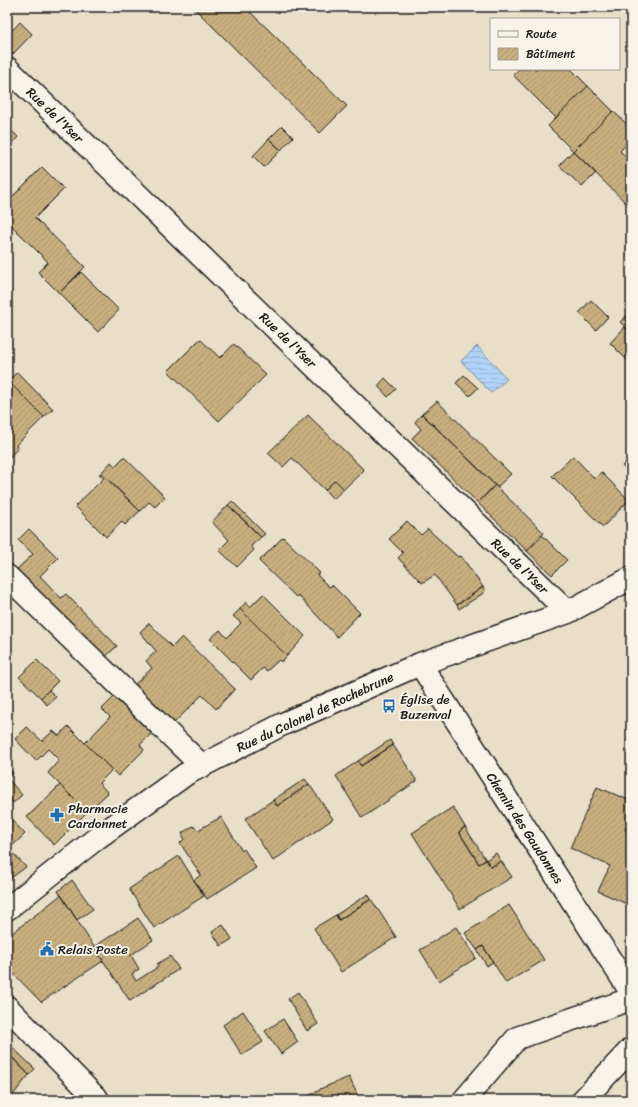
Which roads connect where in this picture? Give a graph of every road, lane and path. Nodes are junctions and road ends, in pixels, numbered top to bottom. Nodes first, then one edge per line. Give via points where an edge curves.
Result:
1 (7, 68) edge
2 (7, 576) edge
3 (631, 578) edge
4 (568, 612) junction
5 (420, 664) junction
6 (202, 766) junction
7 (7, 909) edge
8 (631, 992) edge
9 (631, 999) edge
10 (7, 1008) edge
11 (631, 1049) edge
12 (98, 1100) edge
13 (464, 1100) edge
14 (582, 1100) edge

1 - 4 street, Rue de l'Yser
2 - 6 street
3 - 4 street, Rue du Colonel de Rochebrune
4 - 5 street, Rue du Colonel de Rochebrune
5 - 6 street, Rue du Colonel de Rochebrune via 283,724
5 - 8 street, Chemin des Gaudonnes
6 - 7 street, Rue du Colonel de Rochebrune via 186,774 98,838
9 - 13 street via 518,1038
10 - 12 street
11 - 14 street

